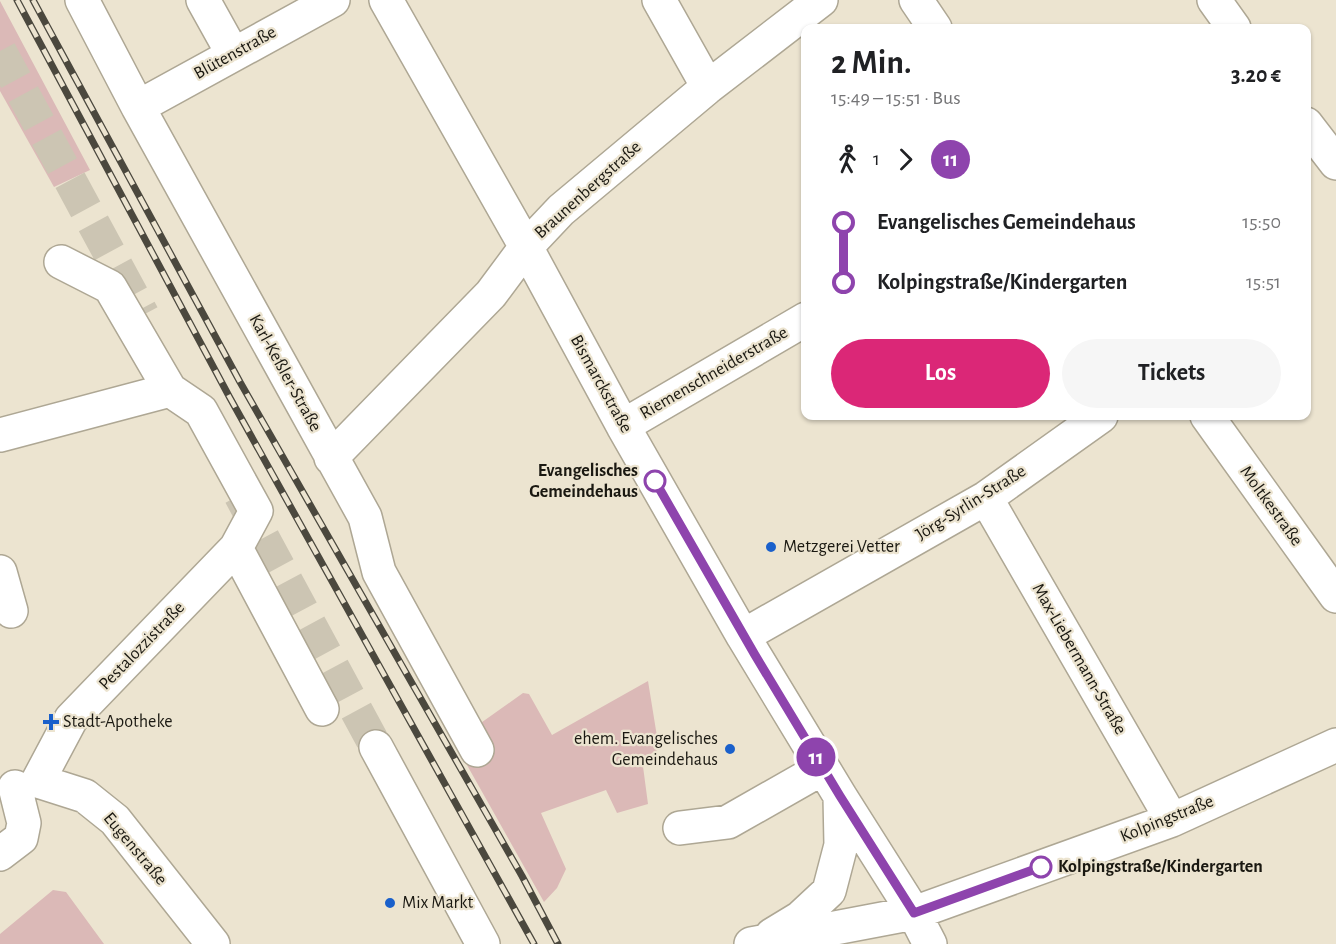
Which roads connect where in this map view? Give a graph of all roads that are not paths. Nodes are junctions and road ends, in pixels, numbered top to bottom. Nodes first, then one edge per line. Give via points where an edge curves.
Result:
1 (82, 0) edge
2 (203, 0) edge
3 (333, 0) edge
4 (386, 0) edge
5 (659, 0) edge
6 (821, 0) edge
7 (916, 0) edge
8 (1214, 0) edge
9 (932, 24) edge
10 (1231, 24) edge
11 (234, 54) junction
12 (708, 87) junction
13 (138, 106) junction
14 (1311, 130) edge
15 (1336, 163) edge
16 (526, 247) junction
17 (61, 262) dead end
18 (801, 322) edge
19 (170, 390) junction
20 (1095, 420) edge
21 (1210, 420) edge
22 (623, 426) junction
23 (0, 435) edge
24 (331, 458) junction
25 (986, 498) junction
26 (236, 548) junction
27 (0, 572) edge
28 (1336, 596) edge
29 (11, 611) dead end
30 (743, 636) junction
31 (322, 709) dead end
32 (1336, 744) edge
33 (376, 747) tunnel mouth
34 (477, 750) dead end
35 (824, 768) junction
36 (18, 786) edge
37 (840, 796) junction
38 (1172, 820) junction
39 (680, 828) dead end
40 (0, 854) edge
41 (914, 913) junction
42 (755, 943) edge
43 (213, 944) edge
44 (483, 944) edge
45 (930, 944) edge

1 - 13 street, Karl-Keßler-Straße
2 - 11 street
3 - 11 street, Blütenstraße
4 - 16 street, Bismarckstraße
5 - 12 street
6 - 12 street, Braunenbergstraße
7 - 9 street
8 - 10 street
11 - 13 street, Blütenstraße
12 - 16 street, Braunenbergstraße via 561,210
13 - 24 street, Karl-Keßler-Straße
14 - 15 street
16 - 22 street, Bismarckstraße
16 - 24 street, Braunenbergstraße via 491,294
17 - 19 street via 110,287
18 - 22 street, Riemenschneiderstraße
19 - 23 street
19 - 26 street, Pestalozzistraße via 201,411 256,511
20 - 25 street, Jörg-Syrlin-Straße
21 - 28 street, Moltkestraße
22 - 30 street, Bismarckstraße
24 - 34 street, Karl-Keßler-Straße via 365,517 379,572
25 - 30 street, Jörg-Syrlin-Straße
25 - 38 street, Max-Liebermann-Straße
26 - 31 street
26 - 36 street, Pestalozzistraße via 71,720
27 - 29 street
30 - 35 street, Bismarckstraße
32 - 38 street, Kolpingstraße
33 - 44 street
35 - 37 street, Bismarckstraße
35 - 39 street via 728,822
36 - 40 street via 24,823 21,838
36 - 43 street, Eugenstraße via 85,796 115,820
37 - 41 street, Bismarckstraße
37 - 42 street, Bismarckstraße via 841,845 829,891 800,918
38 - 41 street, Kolpingstraße
41 - 42 street, Kolpingstraße
41 - 45 street, Bismarckstraße

